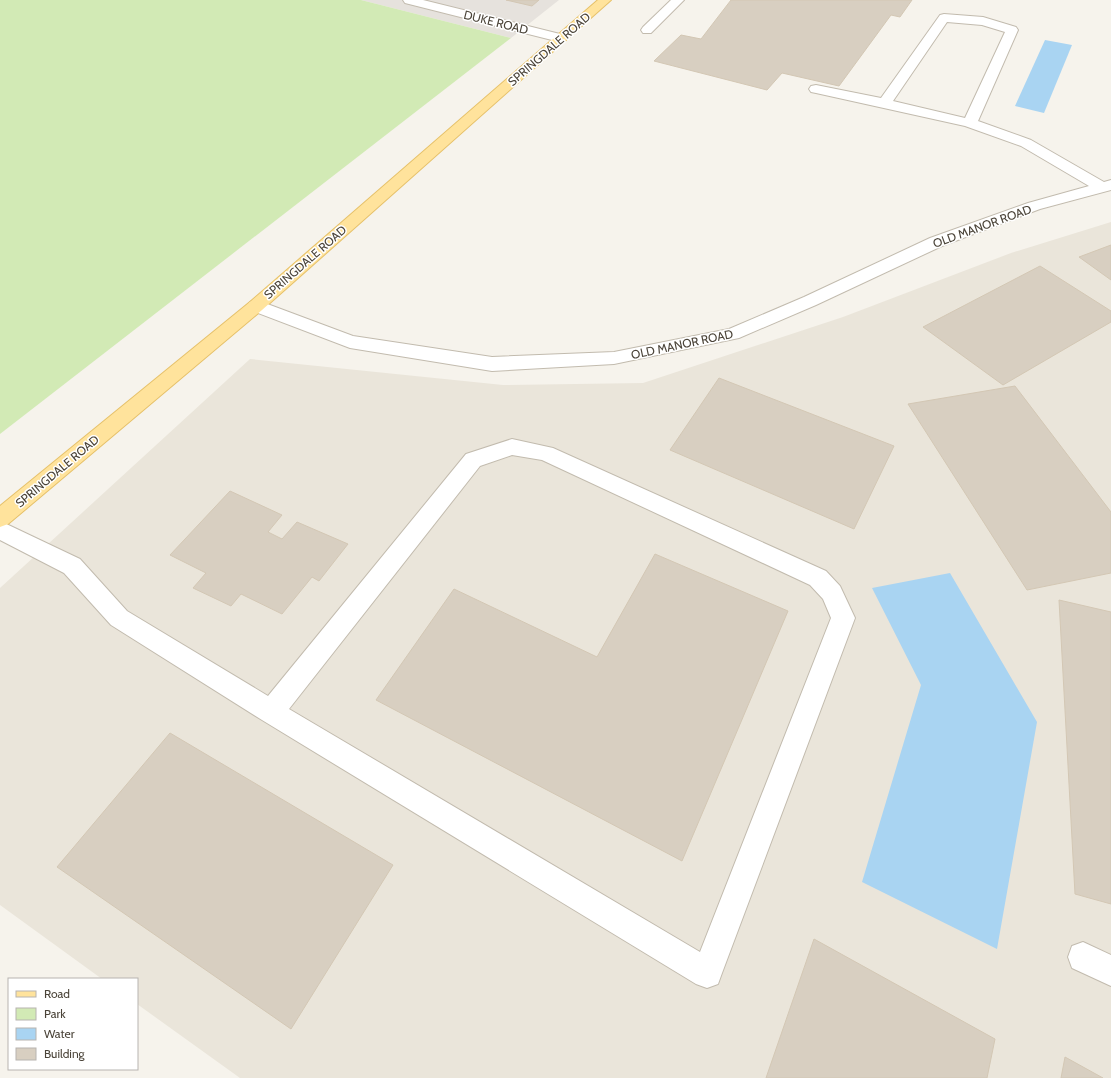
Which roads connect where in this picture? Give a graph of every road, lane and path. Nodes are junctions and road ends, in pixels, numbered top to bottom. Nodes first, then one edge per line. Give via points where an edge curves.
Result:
1 (409, 0) edge
2 (605, 0) edge
3 (678, 0) edge
4 (647, 30) dead end
5 (560, 38) junction
6 (816, 89) dead end
7 (885, 103) junction
8 (970, 123) junction
9 (1106, 186) edge
10 (256, 306) junction
11 (0, 518) edge
12 (0, 530) edge
13 (271, 712) junction
14 (1083, 956) dead end
15 (1111, 971) edge

1 - 5 street, DUKE ROAD
2 - 5 main road, SPRINGDALE ROAD
3 - 4 street
5 - 10 main road, SPRINGDALE ROAD
6 - 7 street
7 - 8 street
7 - 8 street via 944,18 983,21 1012,30
8 - 9 street via 1026,143
9 - 10 street, OLD MANOR ROAD via 1034,206 936,242 733,334 614,358 492,364 350,342
10 - 11 main road, SPRINGDALE ROAD
12 - 13 street via 72,566 119,618
13 - 13 street via 707,973 843,618 832,593 818,578 546,453 512,447 473,460
14 - 15 street

